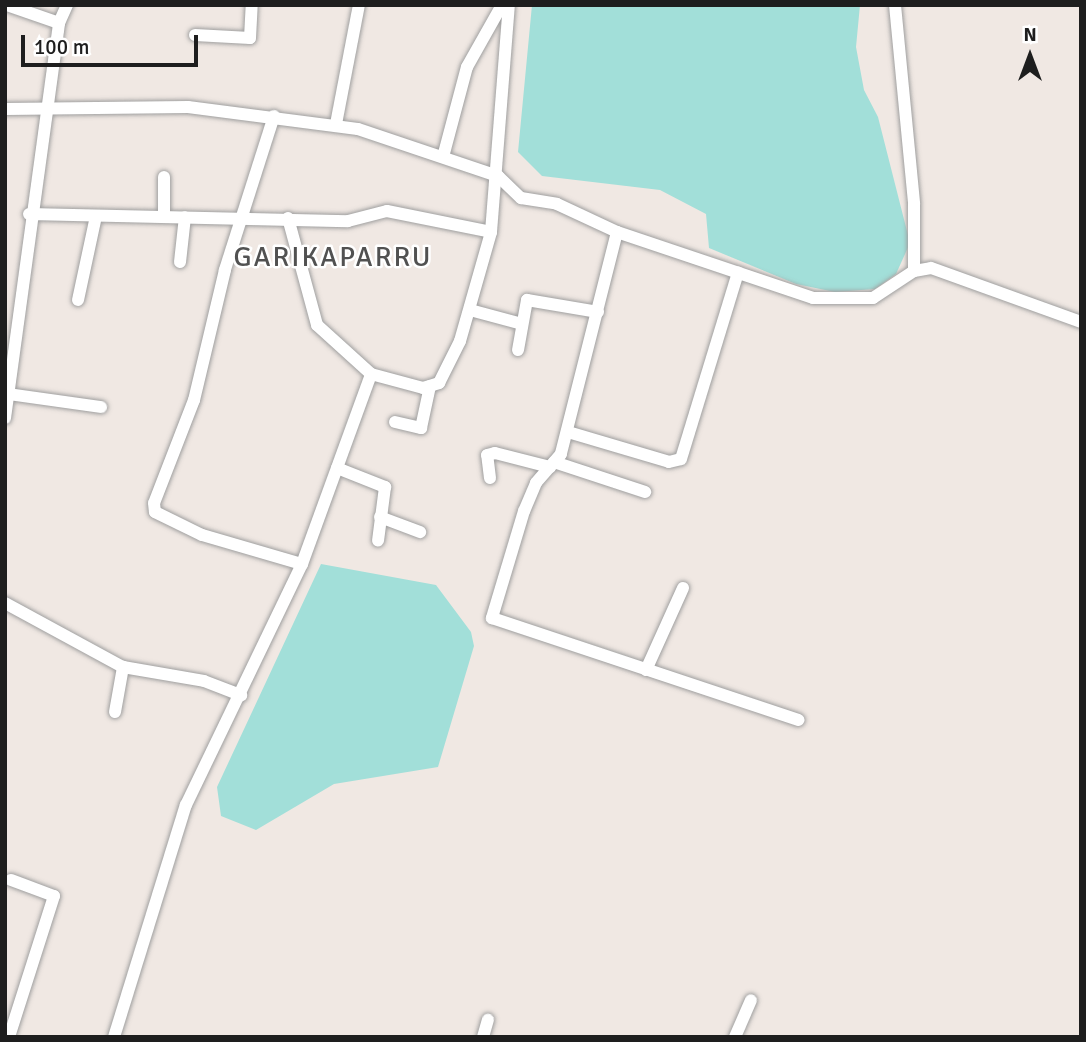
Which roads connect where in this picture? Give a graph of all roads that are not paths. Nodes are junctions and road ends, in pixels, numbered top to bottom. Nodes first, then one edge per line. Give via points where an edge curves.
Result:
1 (7, 5) edge
2 (67, 5) edge
3 (252, 5) edge
4 (359, 5) edge
5 (502, 5) edge
6 (509, 5) edge
7 (895, 5) edge
8 (59, 23) junction
9 (195, 35) dead end
10 (44, 106) junction
11 (5, 109) edge
12 (274, 116) junction
13 (336, 124) junction
14 (443, 157) junction
15 (498, 176) junction
16 (163, 177) dead end
17 (29, 214) junction
18 (96, 216) junction
19 (163, 217) junction
20 (185, 217) junction
21 (240, 218) junction
22 (288, 218) junction
23 (491, 232) junction
24 (617, 233) junction
25 (180, 262) dead end
26 (914, 271) junction
27 (738, 273) junction
28 (79, 300) dead end
29 (470, 310) junction
30 (598, 312) junction
31 (1081, 322) edge
32 (523, 324) junction
33 (518, 350) dead end
34 (371, 374) junction
35 (429, 386) junction
36 (8, 394) junction
37 (101, 407) dead end
38 (5, 418) edge
39 (395, 422) dead end
40 (568, 432) junction
41 (552, 464) junction
42 (337, 468) junction
43 (490, 478) dead end
44 (645, 492) dead end
45 (380, 517) junction
46 (420, 532) dead end
47 (378, 541) dead end
48 (302, 564) junction
49 (683, 588) dead end
50 (5, 603) edge
51 (123, 667) junction
52 (646, 670) junction
53 (241, 695) junction
54 (115, 712) dead end
55 (798, 720) dead end
56 (11, 880) dead end
57 (751, 1000) dead end
58 (488, 1020) dead end
59 (9, 1037) edge
60 (114, 1037) edge
61 (483, 1037) edge
62 (735, 1037) edge

1 - 8 street
2 - 8 street
3 - 9 street via 250,38
4 - 13 street
5 - 14 street via 467,67
6 - 15 street
7 - 26 street via 914,204
8 - 10 street
10 - 11 street
10 - 12 street via 188,107
10 - 17 street
12 - 13 street
12 - 21 street
13 - 14 street
14 - 15 street
15 - 23 street
15 - 24 street via 521,198 558,204
16 - 19 street
17 - 18 street
17 - 36 street
18 - 19 street
18 - 28 street
19 - 20 street
20 - 21 street
20 - 25 street
21 - 22 street
21 - 48 street via 194,400 157,491 155,512 202,536
22 - 23 street via 348,221 387,211 417,212
22 - 34 street via 317,326
23 - 29 street
24 - 27 street
24 - 30 street
26 - 27 street via 873,298 846,301
26 - 31 street via 949,272
27 - 40 street via 681,459 669,461
29 - 32 street
29 - 35 street via 446,373
30 - 32 street via 527,300
30 - 40 street
32 - 33 street
34 - 35 street
34 - 42 street
35 - 39 street via 421,428
36 - 37 street
36 - 38 street
40 - 41 street
41 - 43 street via 495,453 487,455
41 - 44 street
41 - 52 street via 524,510 492,618
42 - 45 street via 385,487
42 - 48 street
45 - 46 street
45 - 47 street
48 - 53 street
49 - 52 street
50 - 51 street
51 - 53 street via 204,681
51 - 54 street
52 - 55 street
53 - 60 street via 186,806
56 - 59 street via 54,896
57 - 62 street
58 - 61 street

